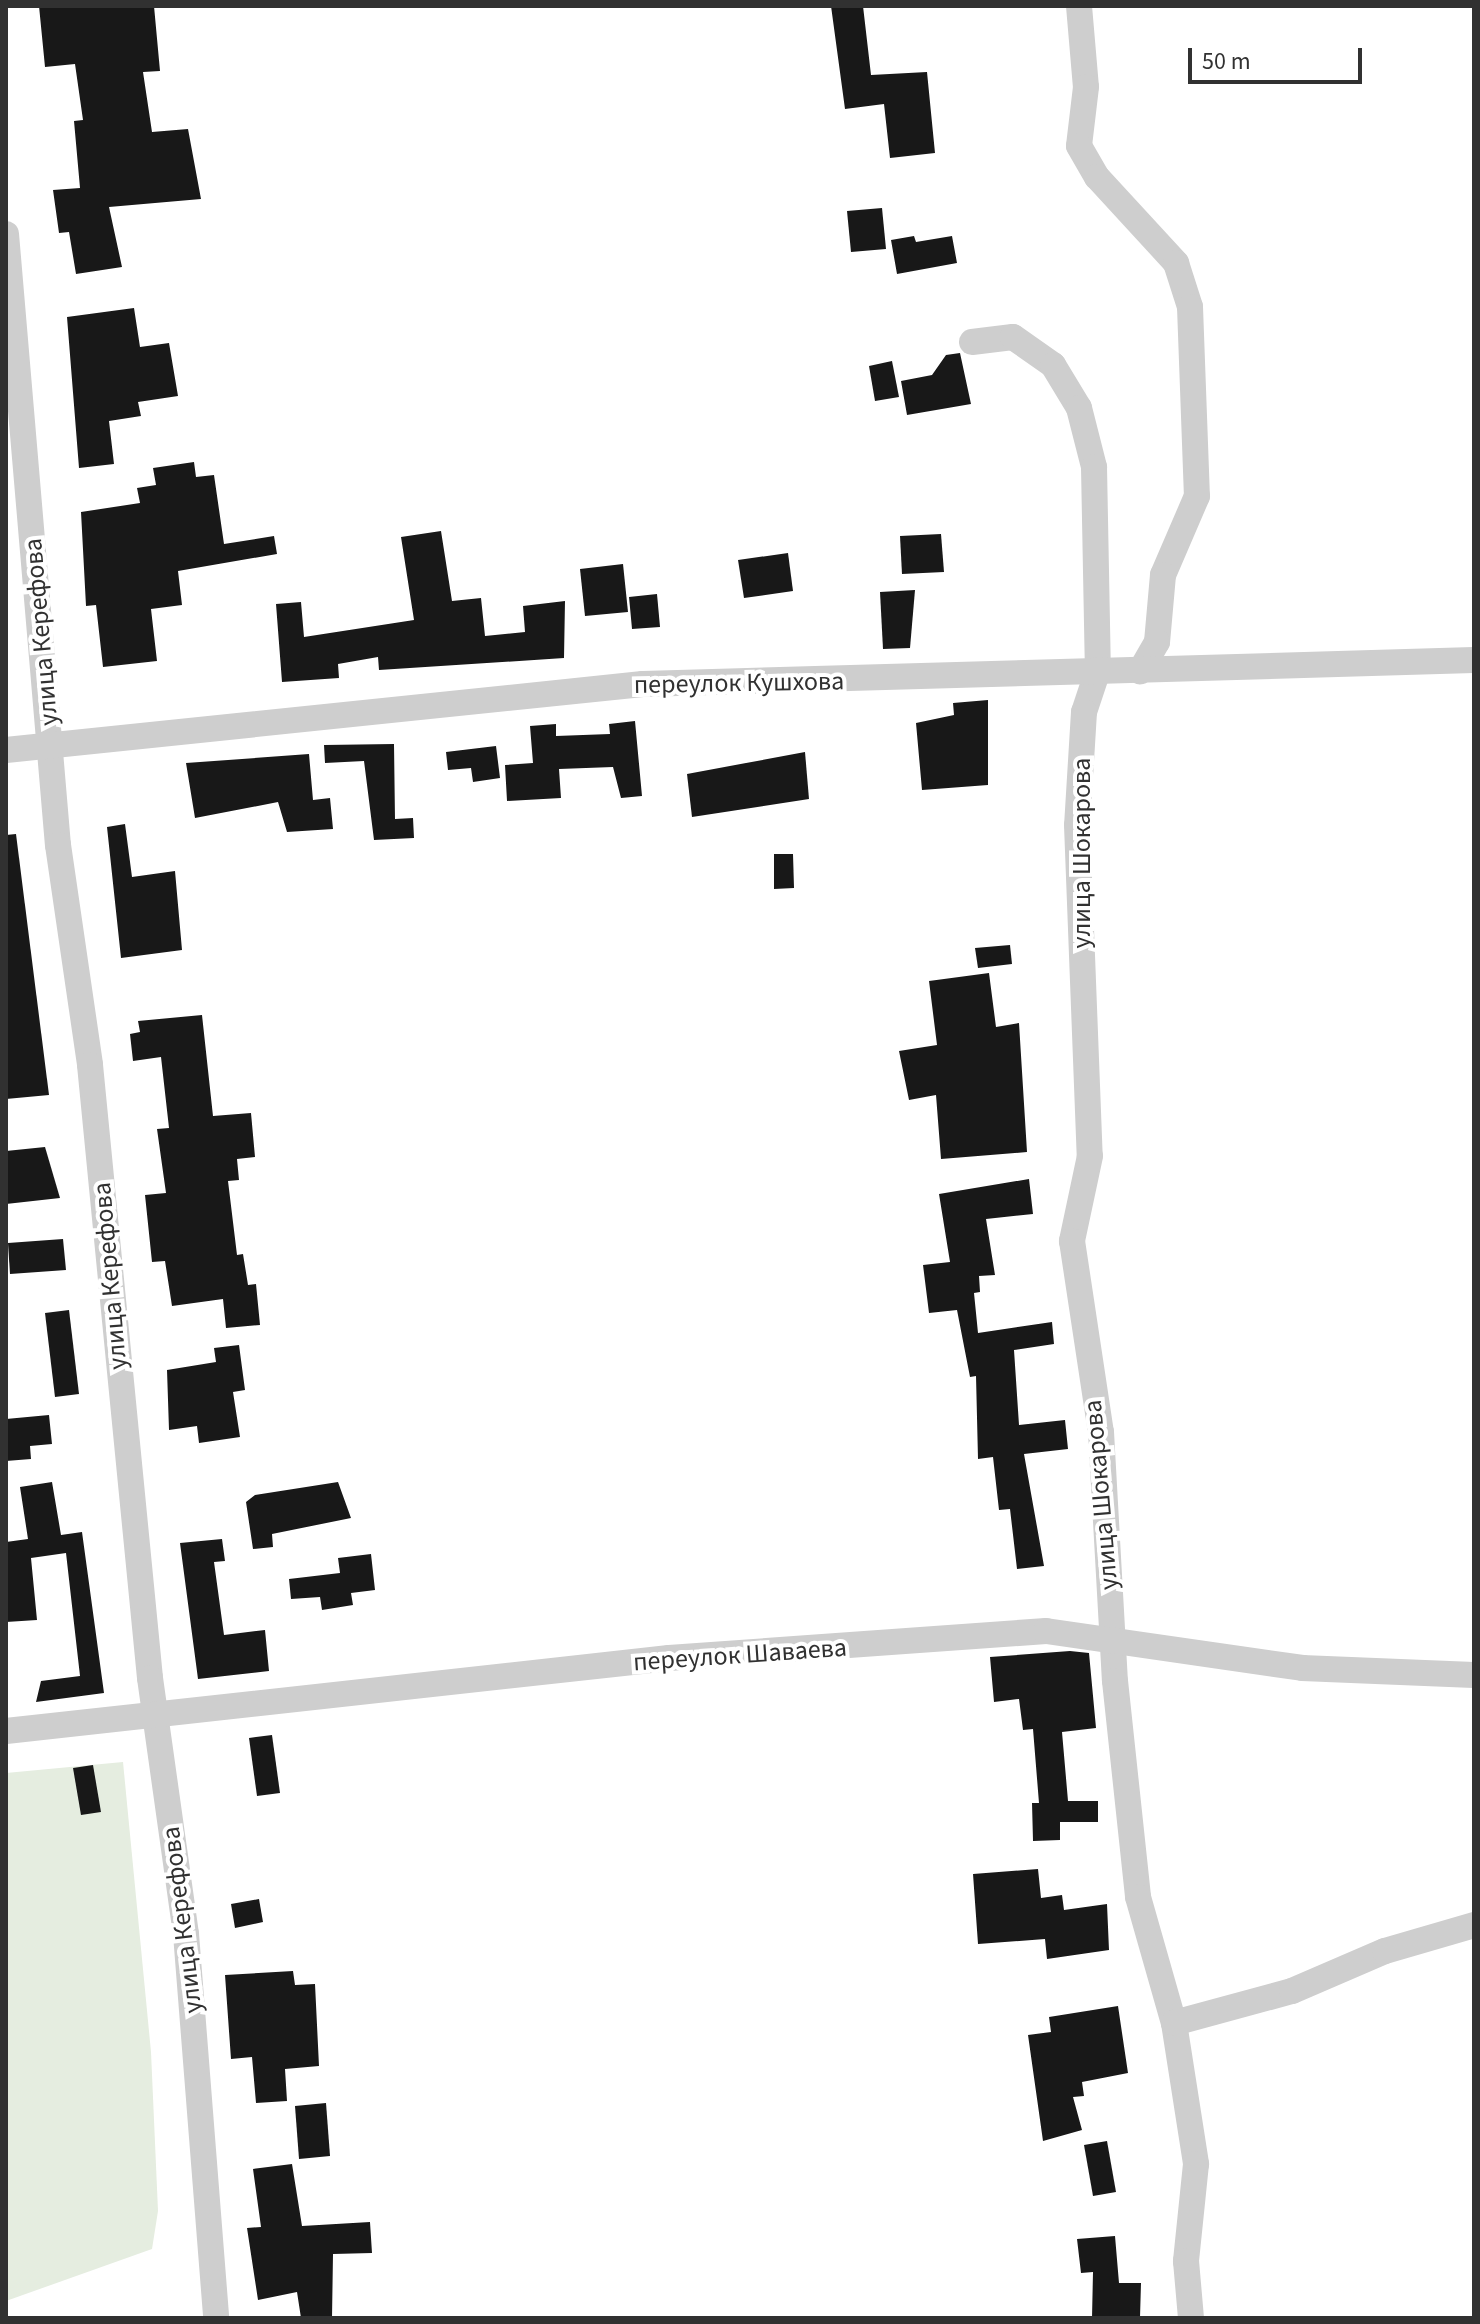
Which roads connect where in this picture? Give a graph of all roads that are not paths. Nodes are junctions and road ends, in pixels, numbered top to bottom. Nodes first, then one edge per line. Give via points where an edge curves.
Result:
1 (1079, 6) edge
2 (6, 234) edge
3 (972, 342) dead end
4 (1474, 660) edge
5 (1098, 670) junction
6 (1140, 672) junction
7 (52, 747) junction
8 (6, 750) edge
9 (1112, 1635) junction
10 (1474, 1675) edge
11 (157, 1715) junction
12 (6, 1731) edge
13 (1474, 1925) edge
14 (1174, 2023) junction
15 (216, 2318) edge
16 (1191, 2318) edge

1 - 6 street via 1086,87 1079,146 1097,177 1176,263 1190,307 1197,496 1163,575 1157,642
2 - 7 street, улица Керефова
3 - 5 street, улица Шокарова via 1013,337 1035,349 1079,408 1099,512
4 - 6 street, переулок Кушхова
5 - 6 street, переулок Кушхова
5 - 7 street, переулок Кушхова via 643,684
5 - 9 street, улица Шокарова via 1084,712 1077,825 1090,1156 1072,1241 1101,1432
7 - 8 street, переулок Кушхова
7 - 11 street, улица Керефова
9 - 10 street, переулок Шаваева via 1302,1668
9 - 11 street, переулок Шаваева via 1046,1631 669,1658
9 - 14 street, улица Шокарова via 1142,1924
11 - 12 street, переулок Шаваева
11 - 15 street, улица Керефова via 186,1934
13 - 14 street via 1385,1951 1292,1991
14 - 16 street, улица Шокарова via 1196,2164 1186,2261

